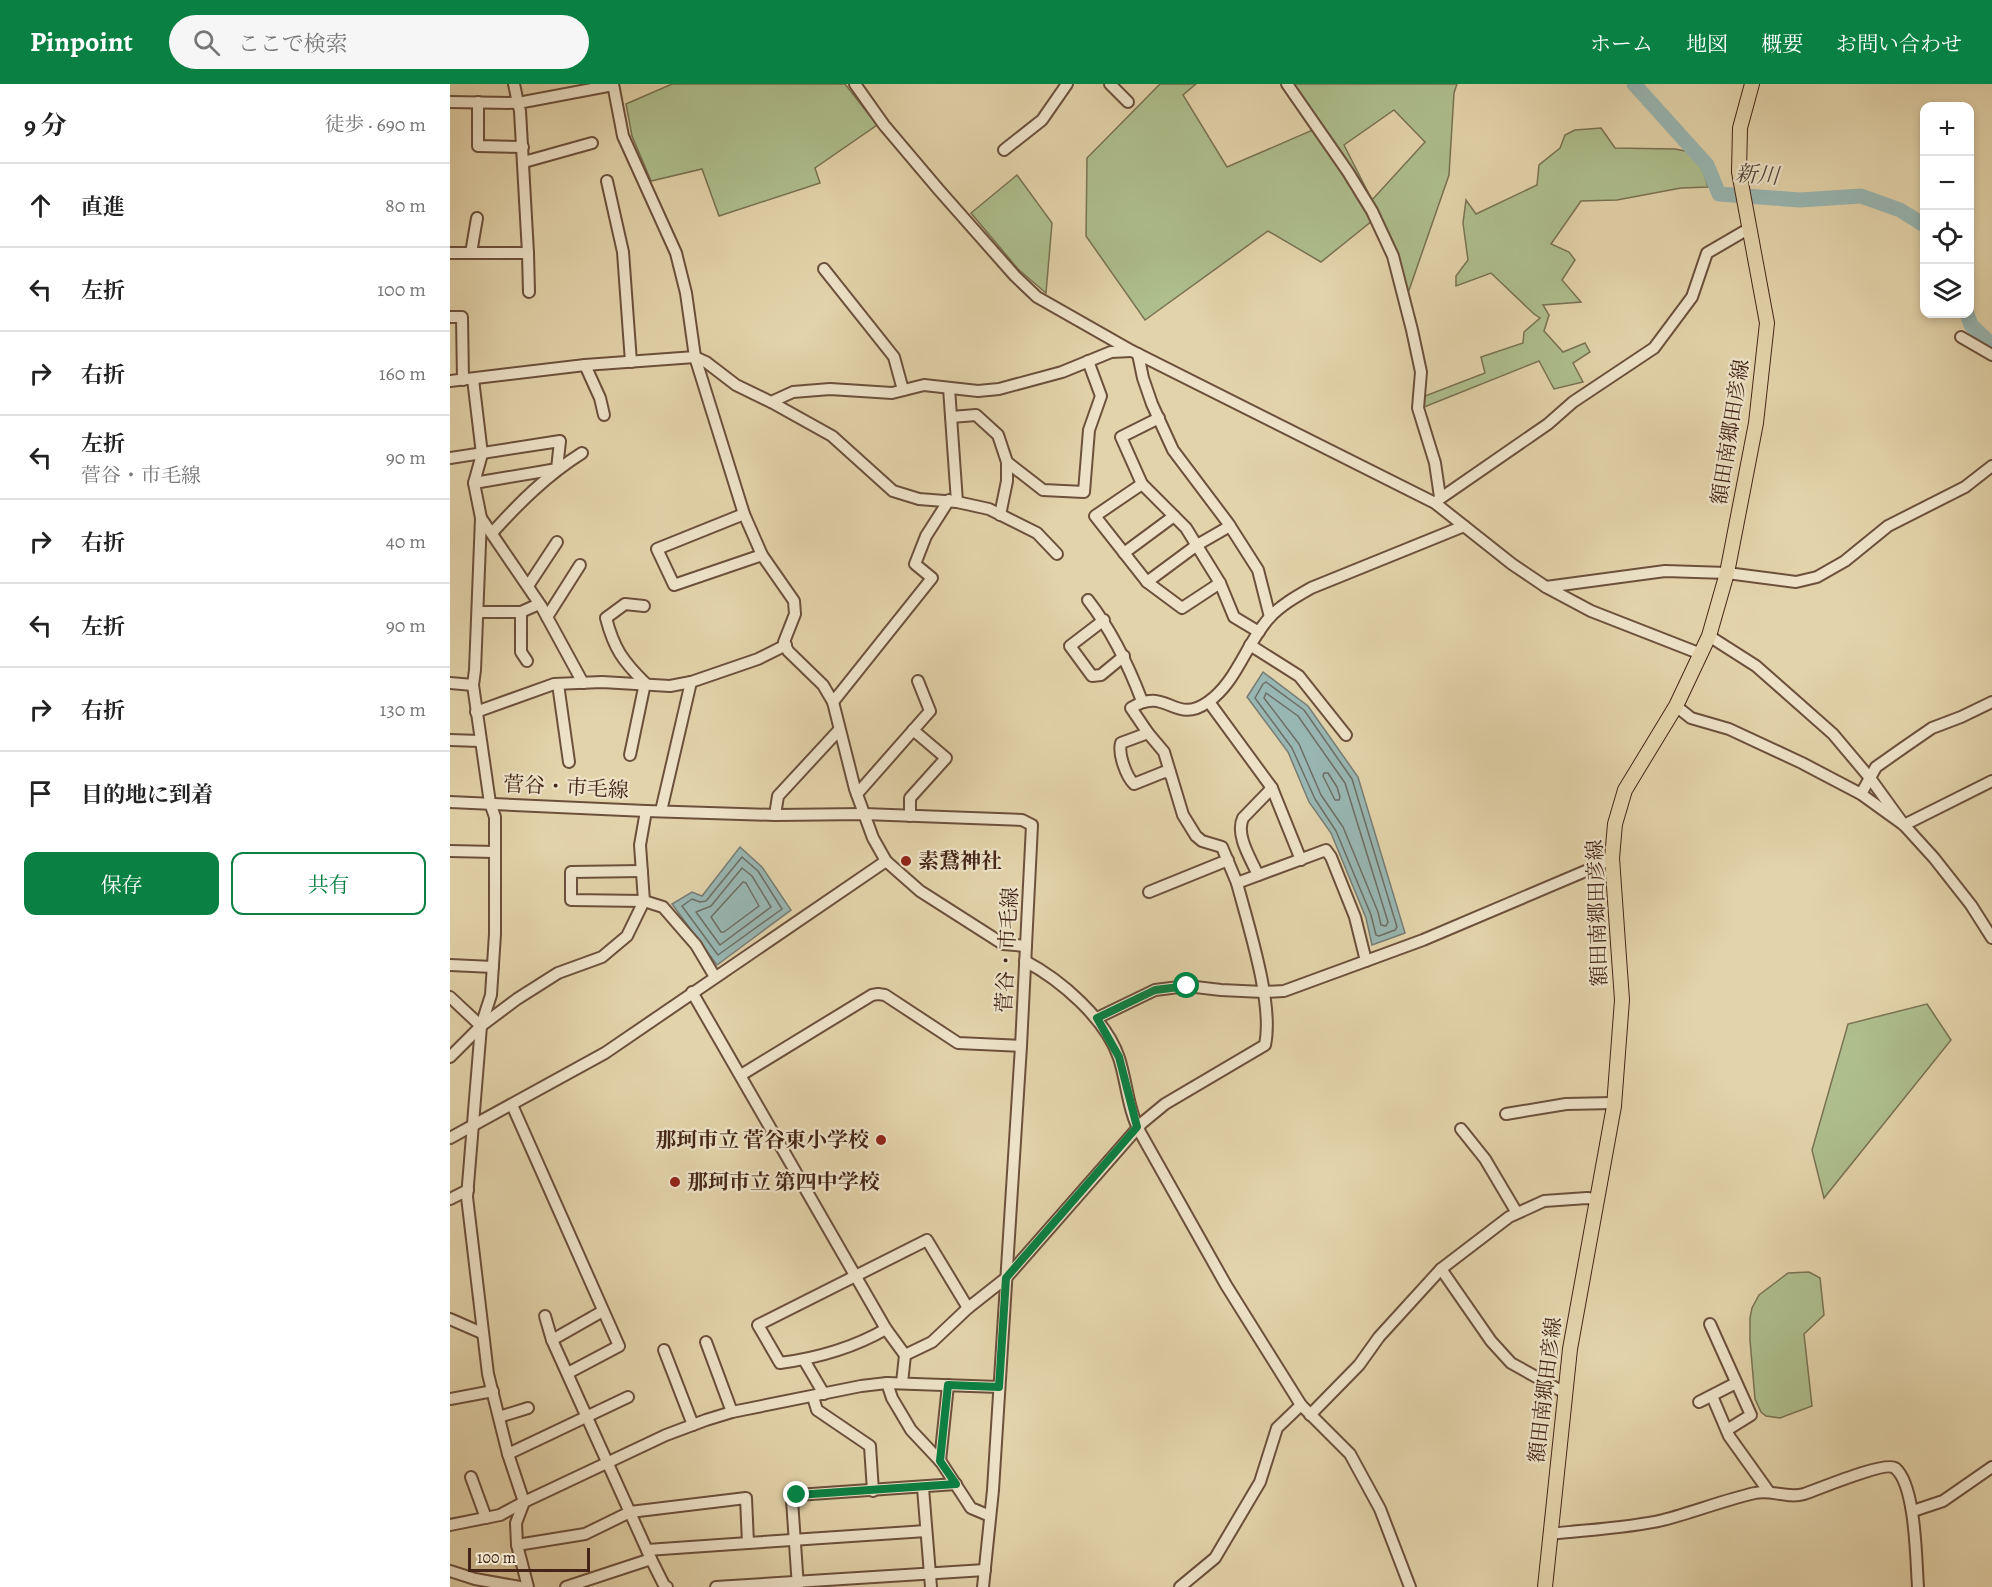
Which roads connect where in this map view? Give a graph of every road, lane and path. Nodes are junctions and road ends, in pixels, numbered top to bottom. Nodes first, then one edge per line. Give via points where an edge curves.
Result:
1 (514, 84) edge
2 (613, 84) edge
3 (855, 84) edge
4 (1066, 84) edge
5 (1110, 84) edge
6 (1287, 84) edge
7 (1752, 84) edge
8 (559, 89) edge
9 (450, 102) edge
10 (478, 102) junction
11 (1128, 102) dead end
12 (518, 103) junction
13 (592, 143) dead end
14 (523, 147) junction
15 (1004, 150) dead end
16 (524, 162) junction
17 (607, 181) dead end
18 (477, 218) dead end
19 (1750, 231) junction
20 (450, 253) edge
21 (471, 253) junction
22 (528, 253) junction
23 (824, 269) dead end
24 (529, 292) dead end
25 (450, 317) edge
26 (1961, 337) dead end
27 (1135, 352) junction
28 (1992, 355) edge
29 (696, 357) junction
30 (1088, 361) junction
31 (631, 362) junction
32 (585, 365) junction
33 (468, 379) junction
34 (450, 381) edge
35 (949, 388) junction
36 (903, 390) junction
37 (771, 402) junction
38 (604, 415) dead end
39 (951, 417) junction
40 (1159, 418) junction
41 (582, 453) dead end
42 (482, 454) junction
43 (450, 458) edge
44 (1007, 462) junction
45 (1992, 466) edge
46 (557, 469) junction
47 (474, 483) junction
48 (1142, 484) junction
49 (1438, 500) junction
50 (953, 501) junction
51 (744, 514) junction
52 (1000, 515) junction
53 (1174, 516) junction
54 (481, 518) junction
55 (1230, 526) junction
56 (1464, 526) junction
57 (492, 533) junction
58 (557, 542) dead end
59 (1197, 545) junction
60 (1124, 553) junction
61 (1057, 554) dead end
62 (762, 555) junction
63 (580, 565) dead end
64 (1727, 573) junction
65 (1147, 582) junction
66 (1220, 583) junction
67 (528, 586) junction
68 (1546, 587) junction
69 (1088, 600) dead end
70 (539, 604) junction
71 (644, 606) dead end
72 (478, 612) junction
73 (521, 612) junction
74 (547, 617) junction
75 (1270, 617) junction
76 (1104, 620) junction
77 (1259, 632) junction
78 (1709, 636) junction
79 (786, 645) junction
80 (1250, 645) junction
81 (1701, 654) junction
82 (1125, 656) junction
83 (527, 661) dead end
84 (918, 681) dead end
85 (691, 682) junction
86 (450, 683) edge
87 (583, 683) junction
88 (645, 683) junction
89 (558, 684) junction
90 (473, 685) junction
91 (1142, 701) junction
92 (833, 702) junction
93 (1209, 702) junction
94 (1992, 702) edge
95 (1676, 706) junction
96 (476, 712) junction
97 (839, 730) junction
98 (913, 730) junction
99 (1148, 733) junction
100 (1346, 735) dead end
101 (450, 740) edge
102 (480, 741) junction
103 (630, 755) dead end
104 (569, 762) dead end
105 (1170, 773) junction
106 (1870, 778) junction
107 (1992, 781) edge
108 (1272, 788) junction
109 (857, 794) junction
110 (1861, 794) junction
111 (450, 802) edge
112 (490, 803) junction
113 (646, 811) junction
114 (661, 811) junction
115 (864, 814) junction
116 (775, 815) junction
117 (910, 816) junction
118 (1904, 825) junction
119 (450, 851) edge
120 (495, 852) junction
121 (1612, 858) junction
122 (1228, 860) junction
123 (1301, 860) junction
124 (886, 861) junction
125 (642, 871) junction
126 (1258, 875) junction
127 (1237, 883) junction
128 (1149, 892) dead end
129 (644, 900) junction
130 (1992, 938) edge
131 (1026, 946) junction
132 (1025, 961) junction
133 (1366, 961) junction
134 (450, 965) edge
135 (493, 967) junction
136 (715, 977) junction
137 (692, 992) junction
138 (1263, 992) junction
139 (450, 997) edge
140 (1097, 1018) junction
141 (481, 1026) junction
142 (1021, 1046) junction
143 (450, 1057) edge
144 (741, 1075) junction
145 (1614, 1103) junction
146 (512, 1105) junction
147 (1506, 1114) dead end
148 (472, 1126) junction
149 (1137, 1127) junction
150 (1461, 1129) dead end
151 (450, 1138) edge
152 (468, 1190) junction
153 (450, 1199) edge
154 (1596, 1199) junction
155 (1517, 1213) junction
156 (1441, 1269) junction
157 (857, 1276) junction
158 (1006, 1278) junction
159 (968, 1308) junction
160 (603, 1311) junction
161 (545, 1316) dead end
162 (450, 1319) edge
163 (1710, 1324) dead end
164 (886, 1329) junction
165 (482, 1333) junction
166 (552, 1340) junction
167 (706, 1342) dead end
168 (664, 1350) dead end
169 (905, 1355) junction
170 (804, 1360) junction
171 (568, 1373) junction
172 (886, 1383) junction
173 (902, 1383) junction
174 (1736, 1383) junction
175 (948, 1385) junction
176 (999, 1387) junction
177 (493, 1391) junction
178 (1565, 1393) junction
179 (818, 1395) junction
180 (1712, 1396) junction
181 (628, 1397) dead end
182 (450, 1399) edge
183 (1699, 1402) dead end
184 (1301, 1405) junction
185 (528, 1408) dead end
186 (732, 1412) junction
187 (586, 1415) junction
188 (1310, 1415) junction
189 (500, 1417) junction
190 (693, 1425) junction
191 (1727, 1430) junction
192 (508, 1454) junction
193 (940, 1461) junction
194 (607, 1463) junction
195 (1992, 1467) edge
196 (471, 1477) dead end
197 (956, 1484) junction
198 (923, 1488) junction
199 (873, 1491) junction
200 (1769, 1492) junction
201 (524, 1502) junction
202 (1913, 1511) junction
203 (630, 1512) junction
204 (990, 1516) junction
205 (486, 1518) junction
206 (450, 1525) edge
207 (926, 1531) junction
208 (1550, 1534) junction
209 (795, 1540) junction
210 (748, 1543) junction
211 (517, 1545) junction
212 (649, 1554) junction
213 (985, 1570) junction
214 (450, 1571) edge
215 (929, 1572) junction
216 (472, 1583) edge
217 (798, 1584) edge
218 (520, 1587) edge
219 (528, 1587) edge
220 (566, 1587) edge
221 (667, 1587) edge
222 (718, 1587) edge
223 (930, 1587) edge
224 (983, 1587) edge
225 (1180, 1587) edge
226 (1410, 1587) edge
227 (1545, 1587) edge
228 (1918, 1587) edge

1 - 12 street
2 - 8 street
2 - 29 street via 623,136 676,253
3 - 27 street via 884,125 1015,276 1037,297
4 - 15 street via 1042,120
5 - 11 street
6 - 49 street via 1348,172 1393,256 1421,372 1418,408 1435,463
7 - 19 main road, 額田南郷田彦線 via 1740,128 1739,172
8 - 12 street
9 - 10 street
10 - 12 street
10 - 14 street via 478,146
12 - 14 street
13 - 16 street
14 - 16 street
16 - 22 street
17 - 31 street via 623,252
18 - 21 street
19 - 49 street via 1707,252 1692,297 1654,348
19 - 64 main road, 額田南郷田彦線 via 1767,323 1756,423
20 - 21 street
21 - 22 street
22 - 24 street
23 - 36 street via 894,357
25 - 33 street via 462,318
26 - 28 street
27 - 30 street via 1111,352
27 - 40 street
27 - 49 street via 1317,445
29 - 31 street
29 - 37 street via 736,385
29 - 51 street
30 - 35 street via 999,389
30 - 44 street via 1101,396 1089,430 1084,492 1043,490
31 - 32 street
32 - 33 street
32 - 38 street
33 - 34 street
33 - 42 street
35 - 36 street via 924,386
35 - 39 street
36 - 37 street via 793,392
37 - 50 street via 832,436 893,491 919,500
39 - 44 street via 976,415 998,435
39 - 50 street
40 - 48 street via 1121,437
40 - 55 street via 1173,450
41 - 46 street
42 - 43 street
42 - 46 street via 560,441
42 - 47 street
44 - 52 street
45 - 64 street via 1965,487 1888,526 1845,561 1817,577 1796,582
46 - 47 street
46 - 57 street
47 - 54 street
48 - 53 street
48 - 60 street via 1095,516
49 - 56 street
50 - 52 street
50 - 92 street via 926,536 915,564 932,578
51 - 62 street
51 - 62 street via 657,549 674,585
52 - 61 street via 1037,533
53 - 59 street
53 - 60 street
54 - 57 street
54 - 72 street
55 - 59 street
55 - 75 street via 1258,570
56 - 68 street
56 - 75 street via 1311,588
57 - 67 street
58 - 67 street
59 - 65 street
59 - 66 street
60 - 65 street
62 - 79 street via 794,601 795,614
63 - 74 street
64 - 68 street via 1665,572
64 - 78 main road, 額田南郷田彦線
65 - 66 street via 1182,608
66 - 77 street via 1234,617
67 - 70 street
68 - 81 street via 1591,611
69 - 76 street
70 - 73 street
70 - 74 street
71 - 88 street via 625,604 606,618 622,660
72 - 73 street
72 - 90 street
73 - 83 street via 520,652
74 - 87 street
75 - 77 street
76 - 82 street
76 - 82 street via 1070,646 1092,676 1101,675
77 - 80 street
78 - 81 main road, 額田南郷田彦線
78 - 106 street via 1781,686 1833,735
79 - 85 street
79 - 92 street via 823,685
80 - 93 street via 1223,690
80 - 100 street via 1299,676
81 - 95 main road, 額田南郷田彦線
82 - 91 street
84 - 98 street via 930,711
85 - 88 street via 670,686
85 - 114 street
86 - 90 street
87 - 88 street
87 - 89 street
88 - 103 street
89 - 96 street
89 - 104 street
90 - 96 street
91 - 93 street via 1155,699 1185,710 1196,710
91 - 99 street via 1131,708
92 - 97 street
93 - 108 street
94 - 106 street via 1932,728 1876,767
95 - 110 street via 1691,718 1729,729
95 - 121 main road, 額田南郷田彦線 via 1625,790 1614,824
96 - 102 street
97 - 109 street
97 - 116 street via 778,796
98 - 109 street
98 - 117 street via 946,758 910,798
99 - 105 street via 1164,752
99 - 105 street via 1121,743 1119,750 1130,780 1134,784
101 - 102 street
102 - 112 street
105 - 122 street via 1183,815 1196,836 1202,842 1222,847
106 - 110 street
106 - 118 street
107 - 118 street
108 - 123 street
108 - 126 street via 1240,824
109 - 115 street
110 - 118 street
111 - 112 street, 菅谷・市毛線
112 - 113 street, 菅谷・市毛線
112 - 120 street via 495,817
113 - 114 street, 菅谷・市毛線
113 - 125 street via 640,845
114 - 116 street, 菅谷・市毛線
115 - 116 street, 菅谷・市毛線
115 - 117 street, 菅谷・市毛線
115 - 124 street
117 - 131 street, 菅谷・市毛線 via 1022,820 1032,825
118 - 130 street via 1935,858
119 - 120 street
120 - 135 street
121 - 133 street
121 - 145 main road, 額田南郷田彦線 via 1622,1000
122 - 127 street
122 - 128 street
123 - 126 street
123 - 133 street via 1326,850 1331,857 1355,917
124 - 131 street via 920,891 1003,944
124 - 136 street
125 - 129 street
125 - 129 street via 571,872 571,900
126 - 127 street
127 - 138 street
129 - 136 street via 663,907 696,945
129 - 141 street via 627,936 602,957 558,973
131 - 132 street, 菅谷・市毛線
132 - 140 street via 1040,968
132 - 142 street, 菅谷・市毛線
133 - 138 street via 1284,991
134 - 135 street
135 - 141 street via 491,995
136 - 137 street
137 - 144 street
137 - 146 street via 605,1053
138 - 140 street via 1187,986 1155,990
138 - 149 street via 1268,1030 1265,1045 1165,1104
139 - 141 street
140 - 149 street via 1119,1057
141 - 143 street
141 - 148 street
142 - 144 street via 958,1043 878,994
142 - 158 street, 菅谷・市毛線
144 - 157 street
145 - 147 street via 1566,1104
145 - 154 main road, 額田南郷田彦線
146 - 148 street
146 - 160 street
148 - 151 street
148 - 152 street
149 - 158 street
149 - 184 street via 1226,1285
150 - 155 street via 1485,1159
152 - 153 street
152 - 165 street
154 - 155 street via 1544,1201
154 - 178 main road, 額田南郷田彦線
155 - 156 street
156 - 178 street via 1511,1363
156 - 188 street via 1359,1365
157 - 159 street via 927,1240
157 - 164 street
157 - 170 street via 758,1325 780,1363
158 - 159 street
158 - 176 street, 菅谷・市毛線
159 - 169 street via 932,1342
160 - 166 street
160 - 171 street via 619,1346
161 - 166 street
162 - 165 street
163 - 174 street
164 - 169 street
164 - 170 street via 856,1345
165 - 177 street
166 - 171 street
167 - 186 street
168 - 190 street
169 - 173 street
170 - 179 street
171 - 187 street
172 - 173 street
172 - 179 street
172 - 193 street via 911,1430
173 - 175 street
174 - 180 street
174 - 191 street via 1751,1415
175 - 176 street
175 - 193 street
176 - 204 street, 菅谷・市毛線
177 - 182 street
177 - 189 street
178 - 208 main road, 額田南郷田彦線
179 - 186 street
179 - 199 street via 817,1410 870,1446
180 - 183 street
180 - 191 street
181 - 187 street
184 - 188 street
184 - 225 street via 1277,1428 1260,1482 1215,1558
185 - 189 street
186 - 190 street
187 - 192 street
187 - 194 street
188 - 226 street via 1350,1454 1380,1509
189 - 192 street
190 - 194 street
191 - 200 street
192 - 201 street
193 - 197 street
194 - 201 street
194 - 203 street
195 - 202 street via 1942,1501
196 - 205 street
197 - 198 street
197 - 204 street via 972,1508
198 - 199 street
198 - 207 street
199 - 209 street via 797,1495 792,1500
200 - 202 street via 1802,1495 1892,1466 1905,1486
200 - 208 street via 1757,1492 1661,1520
201 - 205 street
201 - 211 street via 516,1523
202 - 228 street
203 - 210 street via 746,1498
203 - 211 street via 585,1534
203 - 212 street
204 - 213 street, 菅谷・市毛線
205 - 206 street
207 - 209 street
207 - 215 street
208 - 227 main road, 額田南郷田彦線
209 - 210 street
209 - 217 street
210 - 212 street
211 - 219 street
212 - 220 street
212 - 221 street
213 - 215 street
213 - 224 street, 菅谷・市毛線
214 - 216 street
215 - 217 street
215 - 223 street
216 - 218 street
217 - 222 street

